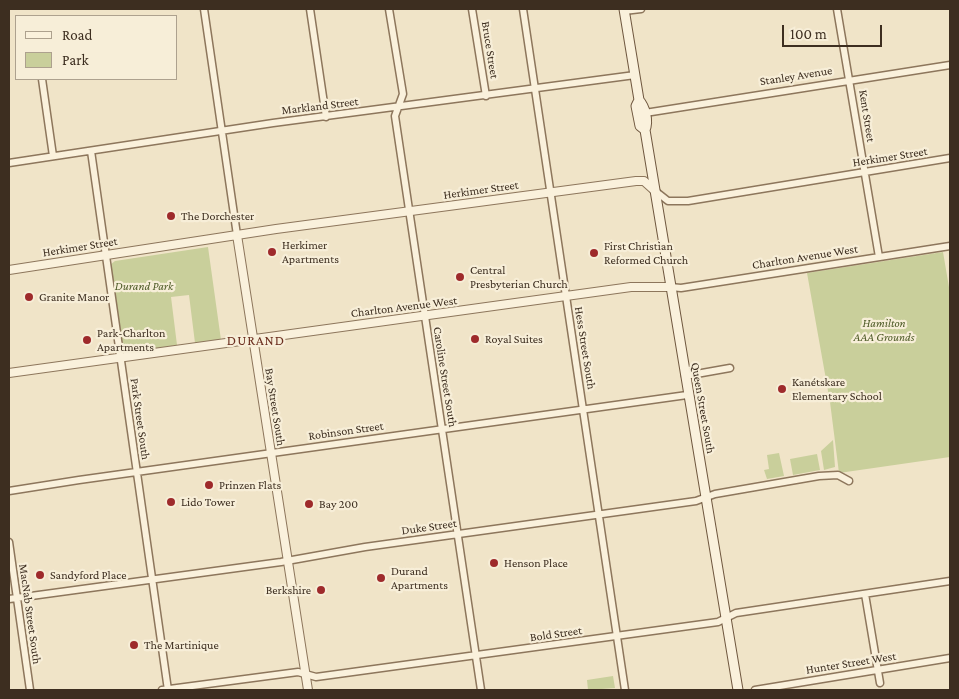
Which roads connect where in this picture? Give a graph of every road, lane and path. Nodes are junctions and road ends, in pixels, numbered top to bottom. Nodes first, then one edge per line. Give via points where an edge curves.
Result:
1 (204, 9) edge
2 (310, 9) edge
3 (389, 9) edge
4 (472, 9) edge
5 (523, 9) edge
6 (641, 9) edge
7 (837, 9) edge
8 (624, 10) edge
9 (950, 65) edge
10 (635, 75) junction
11 (850, 79) junction
12 (42, 80) edge
13 (535, 89) junction
14 (486, 96) junction
15 (639, 100) junction
16 (400, 107) junction
17 (645, 113) junction
18 (326, 116) junction
19 (644, 130) junction
20 (222, 131) junction
21 (91, 151) junction
22 (53, 156) junction
23 (950, 158) edge
24 (9, 163) edge
25 (866, 172) junction
26 (654, 190) junction
27 (551, 192) junction
28 (408, 212) junction
29 (237, 235) junction
30 (950, 246) edge
31 (106, 254) junction
32 (879, 257) junction
33 (9, 270) edge
34 (670, 287) junction
35 (566, 297) junction
36 (424, 314) junction
37 (254, 340) junction
38 (120, 358) junction
39 (730, 368) dead end
40 (9, 373) edge
41 (685, 376) junction
42 (688, 395) junction
43 (584, 410) junction
44 (441, 429) junction
45 (271, 453) junction
46 (136, 472) junction
47 (848, 481) dead end
48 (9, 492) edge
49 (705, 498) junction
50 (599, 515) junction
51 (458, 534) junction
52 (9, 542) edge
53 (288, 560) junction
54 (152, 579) junction
55 (950, 581) edge
56 (865, 594) junction
57 (9, 598) edge
58 (17, 598) junction
59 (726, 618) junction
60 (618, 637) junction
61 (477, 656) junction
62 (950, 658) edge
63 (878, 670) junction
64 (305, 674) junction
65 (880, 683) dead end
66 (30, 690) edge
67 (166, 690) edge
68 (308, 690) edge
69 (481, 690) edge
70 (625, 690) edge
71 (738, 690) edge
72 (755, 690) edge

1 - 20 street, Bay Street South
2 - 18 street
3 - 16 street, Caroline Street South via 403,94
4 - 14 street, Bruce Street
5 - 13 street, Hess Street South
6 - 8 street
7 - 11 street, Kent Street
8 - 10 main road, Queen Street South
9 - 11 street, Stanley Avenue
10 - 13 street, Markland Street
10 - 15 main road, Queen Street South
11 - 17 street, Stanley Avenue
11 - 25 street, Kent Street
12 - 22 street
13 - 14 street, Markland Street
13 - 27 street, Hess Street South
14 - 16 street, Markland Street
15 - 17 main road, Queen Street South
15 - 19 main road, Queen Street South via 636,106 640,126
16 - 18 street, Markland Street
16 - 28 street, Caroline Street South via 394,116
17 - 19 main road, Queen Street South via 647,125
18 - 20 street, Markland Street
19 - 26 main road, Queen Street South
20 - 21 street, Markland Street
20 - 29 street, Bay Street South
21 - 22 street, Markland Street
21 - 31 street, Park Street South
22 - 24 street, Markland Street
23 - 25 street, Herkimer Street
25 - 26 street, Herkimer Street via 688,201 668,201
25 - 32 street, Kent Street
26 - 27 street, Herkimer Street via 644,181 636,181
26 - 34 main road, Queen Street South
27 - 28 street, Herkimer Street
27 - 35 street, Hess Street South
28 - 29 street, Herkimer Street
28 - 36 street, Caroline Street South
29 - 31 street, Herkimer Street
29 - 37 street, Bay Street South
30 - 32 street, Charlton Avenue West
31 - 33 street, Herkimer Street
31 - 38 street, Park Street South
32 - 34 street, Charlton Avenue West via 681,288
34 - 35 street, Charlton Avenue West via 631,286
34 - 41 main road, Queen Street South
35 - 36 street, Charlton Avenue West
35 - 43 street, Hess Street South
36 - 37 street, Charlton Avenue West
36 - 44 street, Caroline Street South
37 - 38 street, Charlton Avenue West
37 - 45 street, Bay Street South
38 - 40 street, Charlton Avenue West
38 - 46 street, Park Street South
39 - 41 street
41 - 42 main road, Queen Street South
42 - 43 street, Robinson Street
42 - 49 main road, Queen Street South
43 - 44 street, Robinson Street
43 - 50 street, Hess Street South
44 - 45 street, Robinson Street
44 - 51 street, Caroline Street South
45 - 46 street, Robinson Street
45 - 53 street, Bay Street South
46 - 48 street, Robinson Street
46 - 54 street, Park Street South
47 - 49 street, Duke Street via 838,475 819,476
49 - 50 street, Duke Street
49 - 59 main road, Queen Street South
50 - 51 street, Duke Street
50 - 60 street, Hess Street South
51 - 53 street, Duke Street
51 - 61 street, Caroline Street South
52 - 58 street, MacNab Street South
53 - 54 street, Duke Street
53 - 64 street, Bay Street South
54 - 58 street, Duke Street
54 - 67 street, Park Street South
55 - 56 street, Bold Street
56 - 59 street, Bold Street via 736,613
56 - 63 street
57 - 58 street, Duke Street
58 - 66 street, MacNab Street South
59 - 60 street, Bold Street via 718,622
59 - 71 main road, Queen Street South
60 - 61 street, Bold Street
60 - 70 street, Hess Street South
61 - 64 street, Bold Street via 316,677
61 - 69 street, Caroline Street South
62 - 63 street, Hunter Street West
63 - 65 street
63 - 72 street, Hunter Street West
64 - 67 street, Bold Street via 298,672
64 - 68 street, Bay Street South

